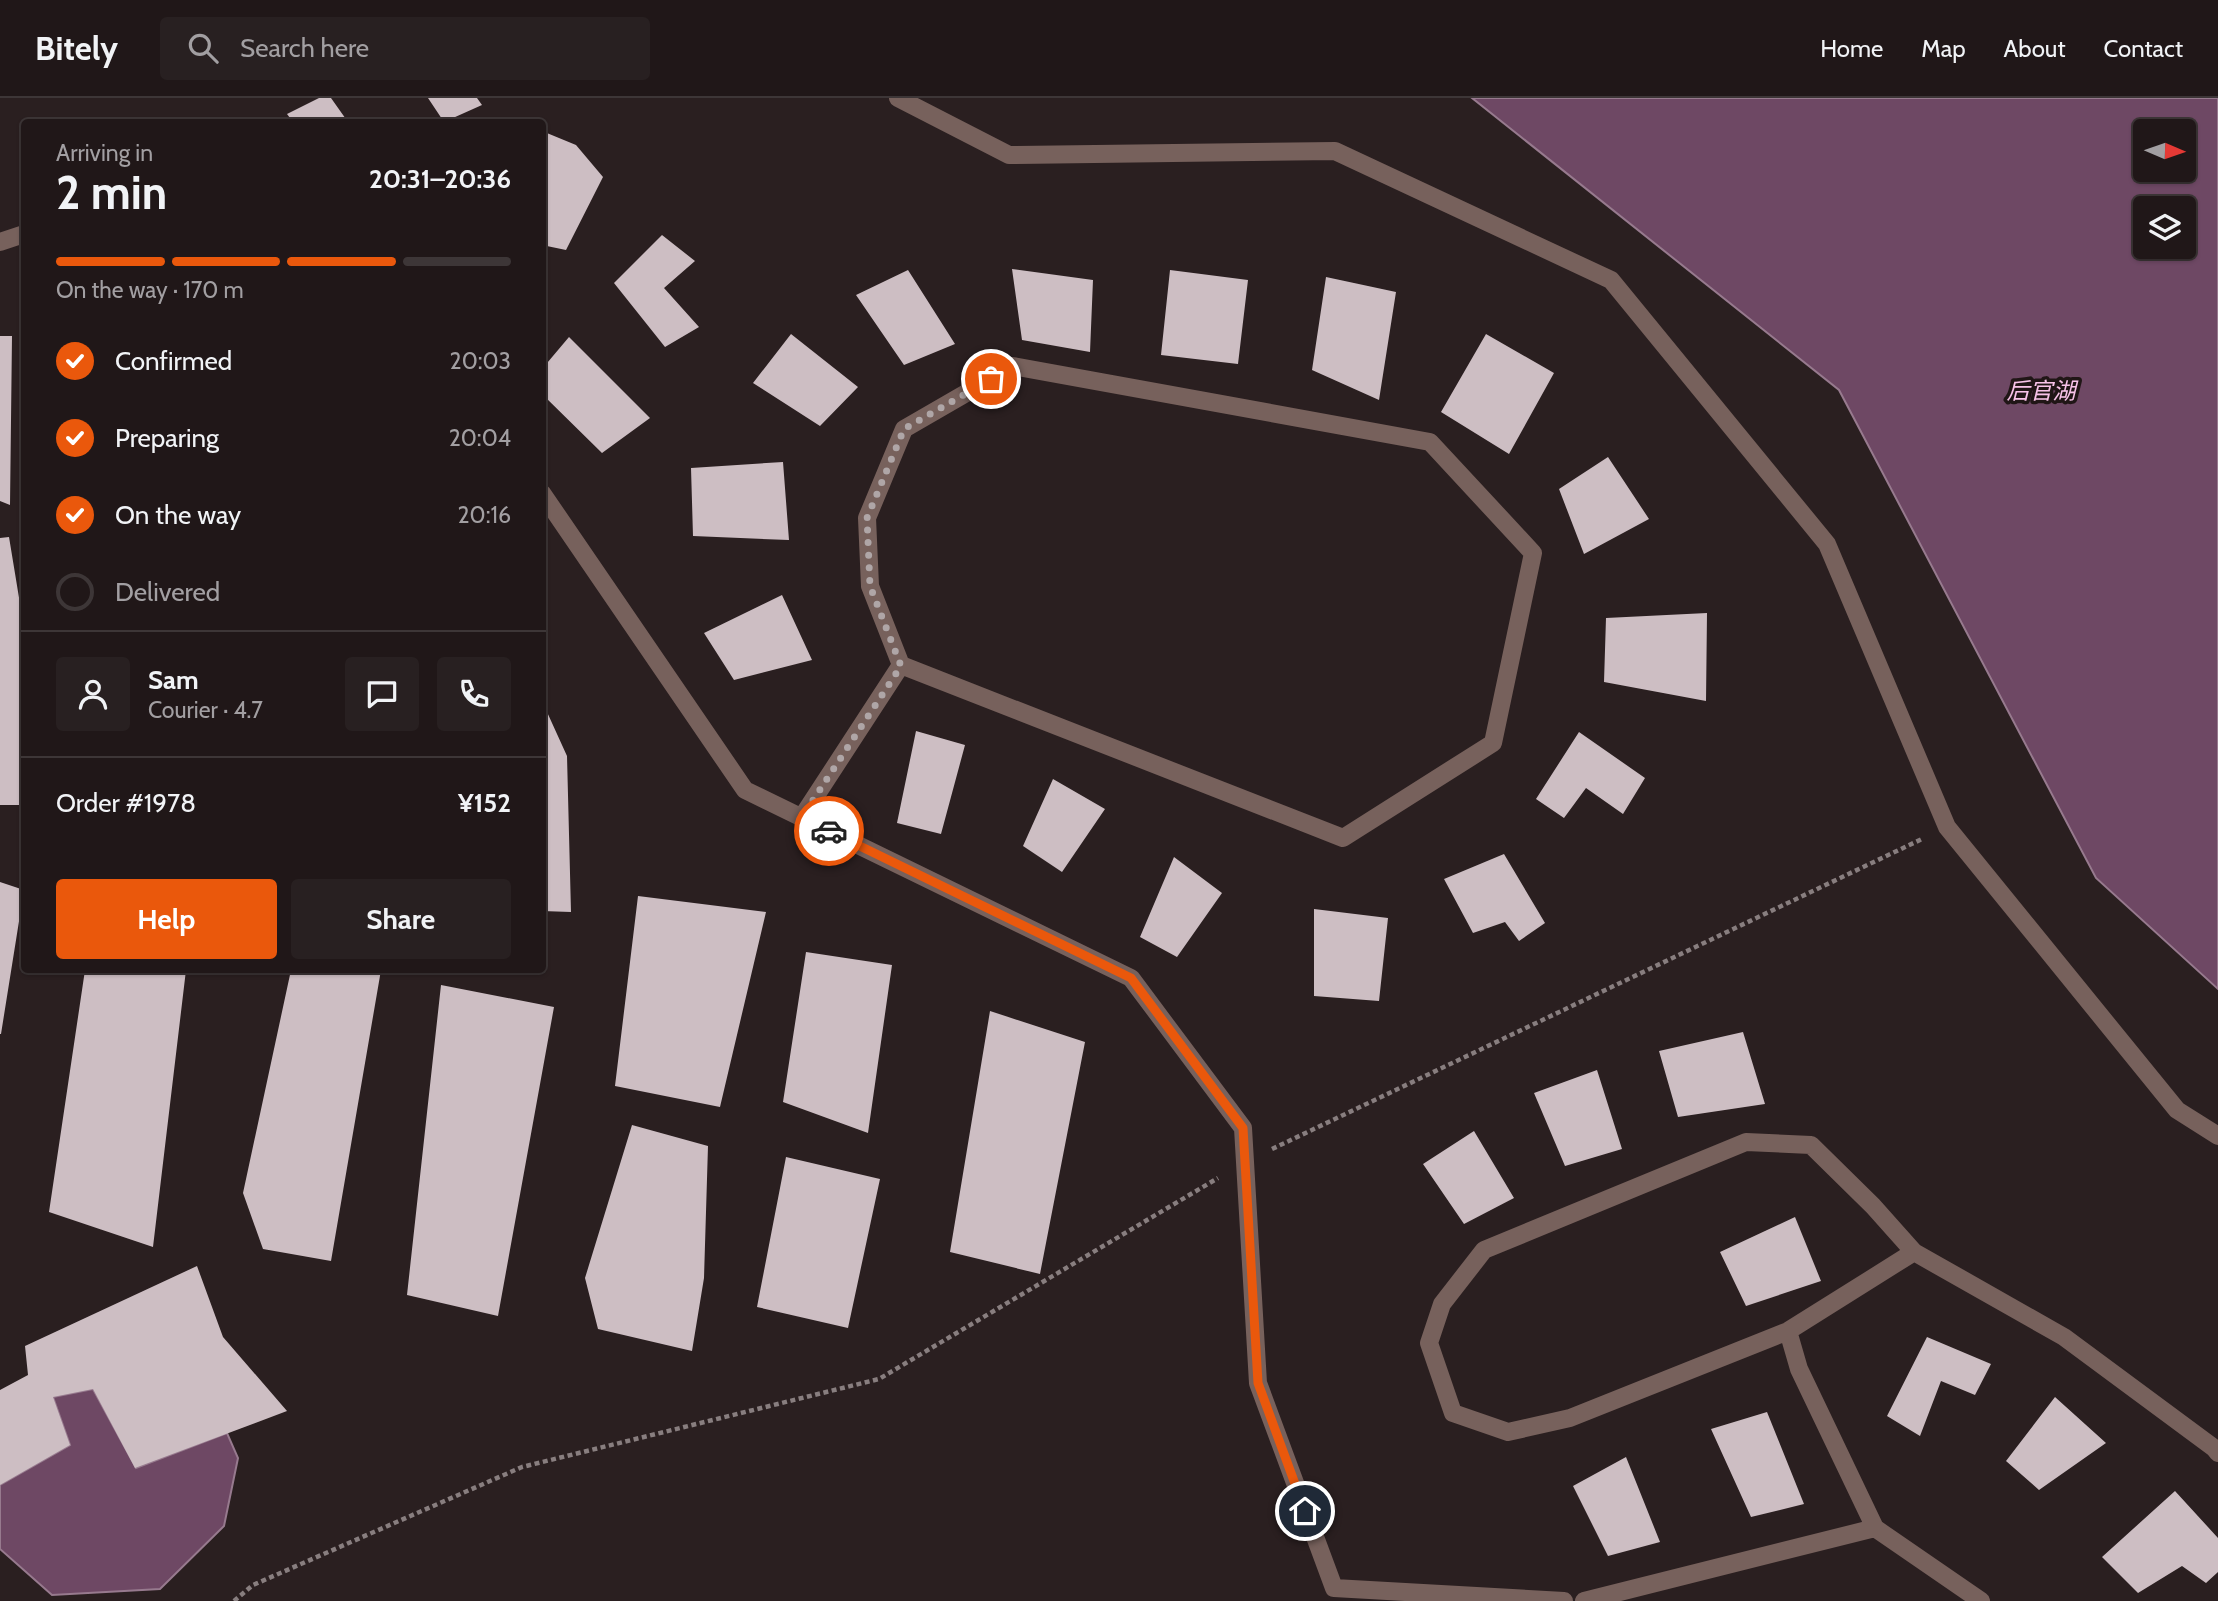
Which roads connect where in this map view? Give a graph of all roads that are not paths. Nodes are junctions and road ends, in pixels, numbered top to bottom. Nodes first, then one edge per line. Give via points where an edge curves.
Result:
1 (898, 98) edge
2 (21, 235) edge
3 (0, 242) edge
4 (546, 499) edge
5 (901, 666) junction
6 (802, 817) junction
7 (2218, 1136) edge
8 (1914, 1252) junction
9 (1788, 1331) junction
10 (2218, 1453) edge
11 (1875, 1528) junction
12 (1564, 1601) edge
13 (1584, 1601) edge
14 (1982, 1601) edge

1 - 7 street via 1009,155 1335,151 1611,280 1827,544 1947,827 2178,1110
2 - 3 street
4 - 6 street via 745,790
5 - 5 street via 1343,838 1493,743 1533,553 1430,442 1013,366 904,429 867,518 870,586
5 - 6 street
6 - 12 street via 1131,978 1243,1128 1258,1383 1334,1588
8 - 9 street
8 - 9 street via 1811,1145 1746,1142 1484,1250 1442,1304 1429,1343 1453,1413 1508,1432 1570,1418
8 - 10 street via 2064,1337
9 - 11 street via 1799,1369
11 - 13 street
11 - 14 street

